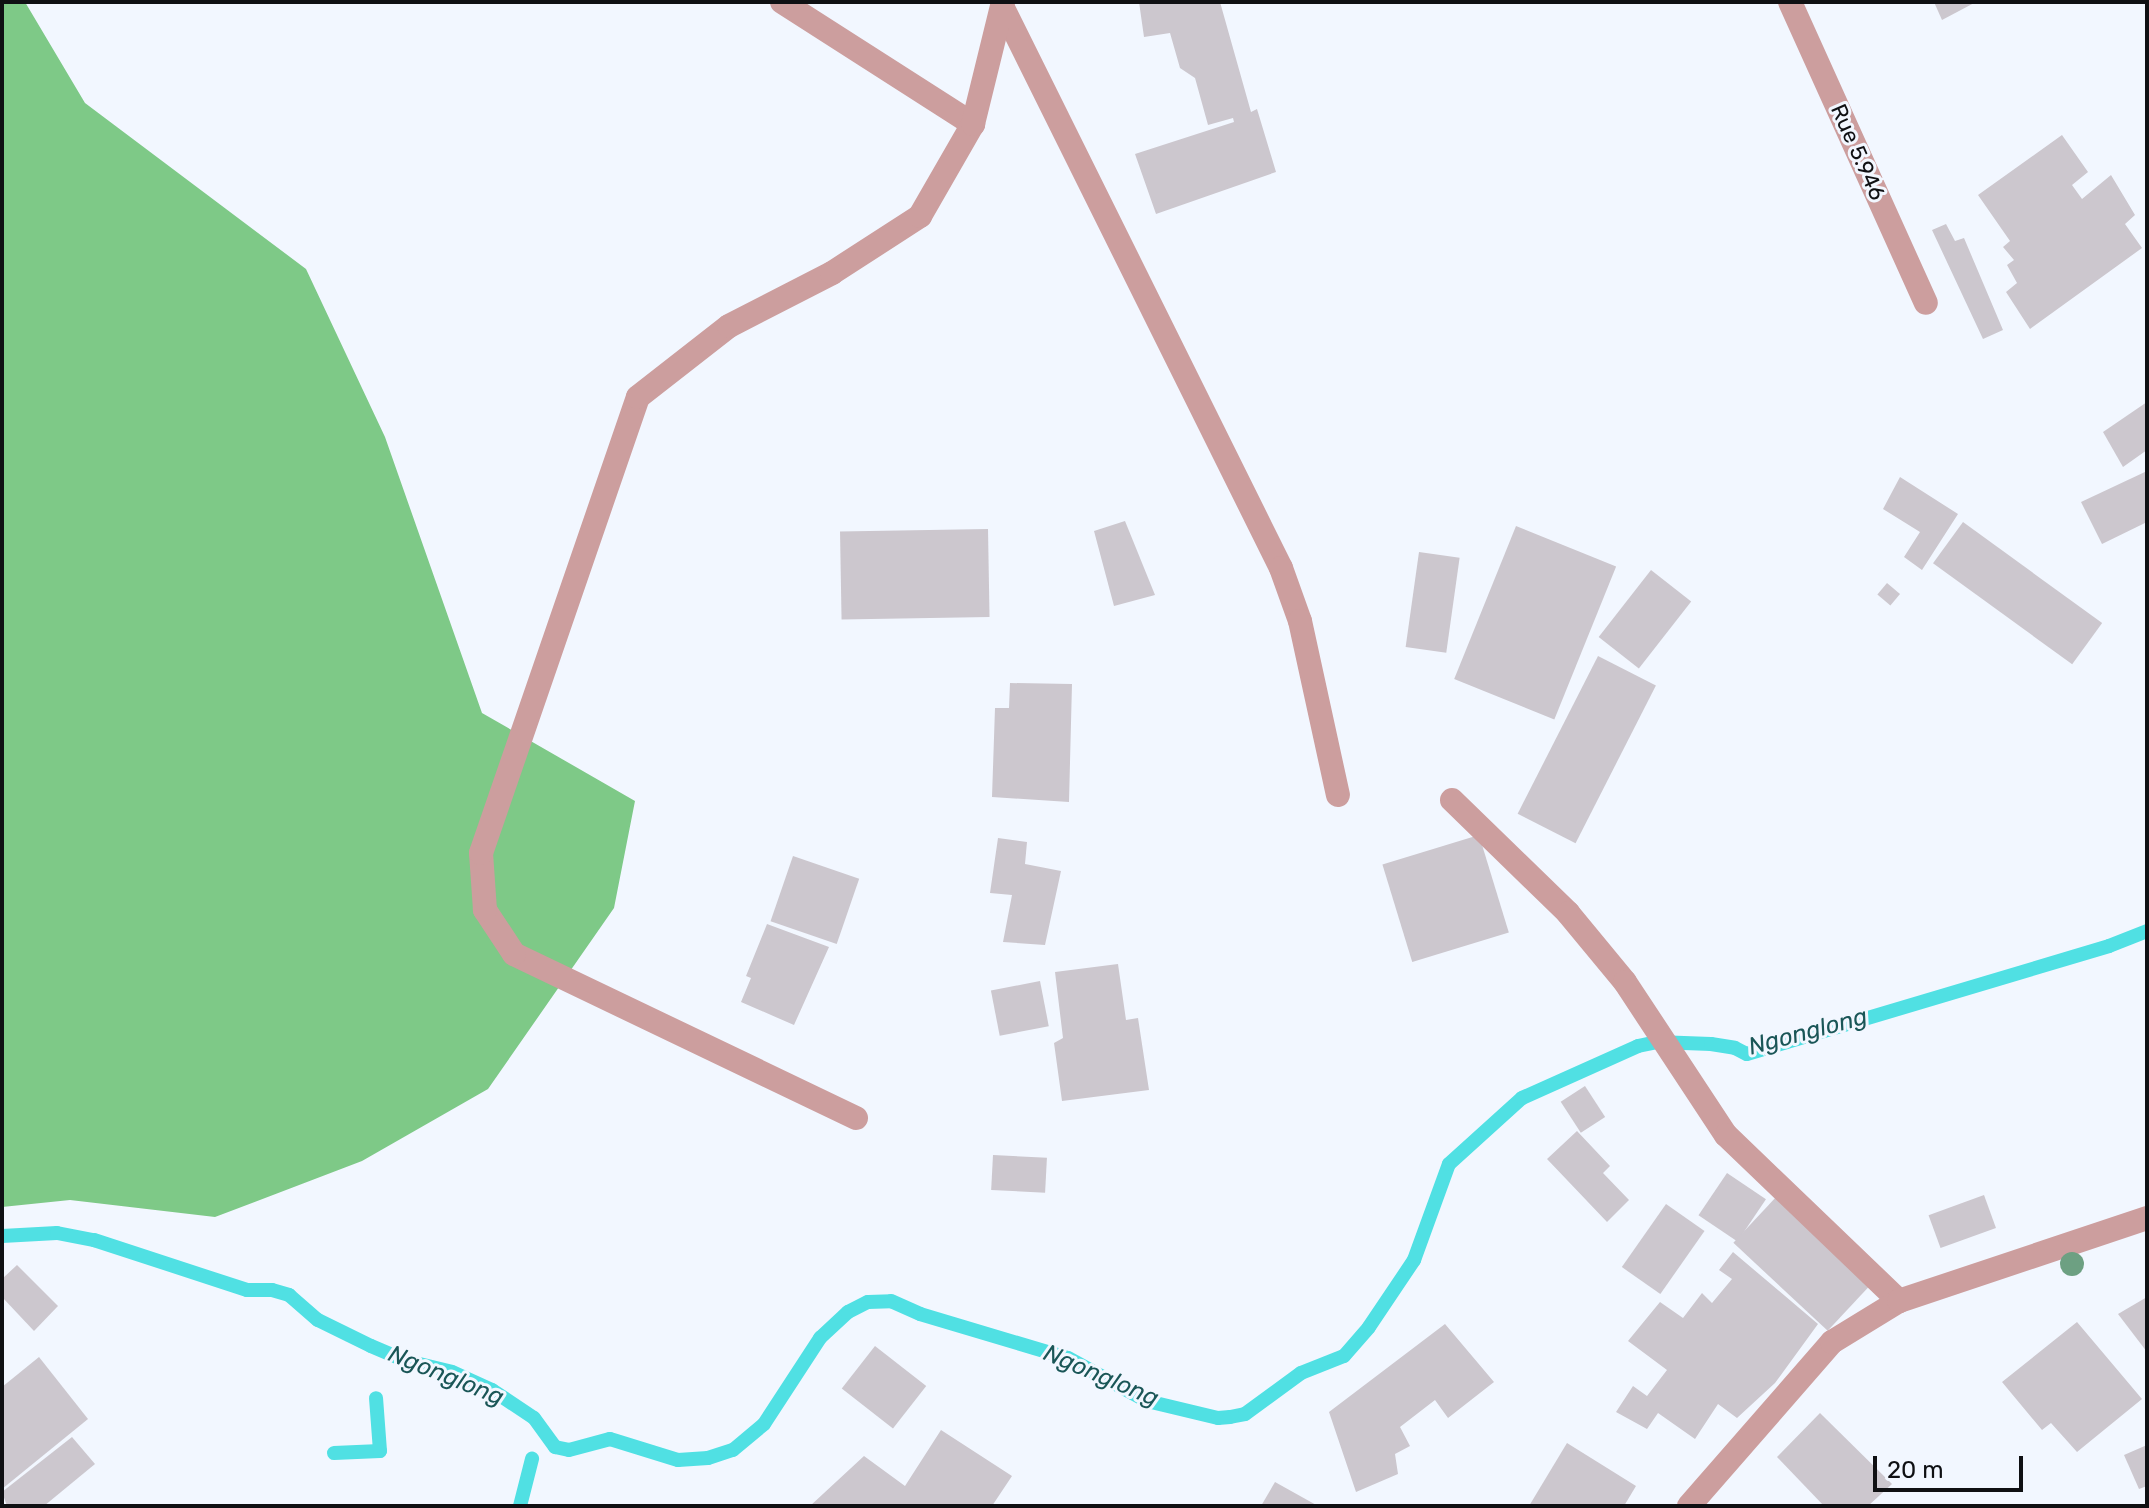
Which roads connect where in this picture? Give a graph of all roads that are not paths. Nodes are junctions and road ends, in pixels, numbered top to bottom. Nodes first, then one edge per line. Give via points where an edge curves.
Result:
1 (782, 2) edge
2 (1790, 2) edge
3 (1003, 5) edge
4 (973, 124) junction
5 (1926, 303) dead end
6 (1338, 795) dead end
7 (1452, 800) dead end
8 (856, 1118) dead end
9 (2147, 1218) edge
10 (1899, 1301) junction
11 (1689, 1506) edge

1 - 4 street
2 - 5 street, Rue 5.946
3 - 4 street
3 - 6 street via 1281,568 1300,621
4 - 8 street via 920,216 832,273 729,326 638,397 481,853 485,910 514,954
7 - 10 street via 1568,913 1625,982 1726,1135
9 - 10 street
10 - 11 street via 1832,1342

